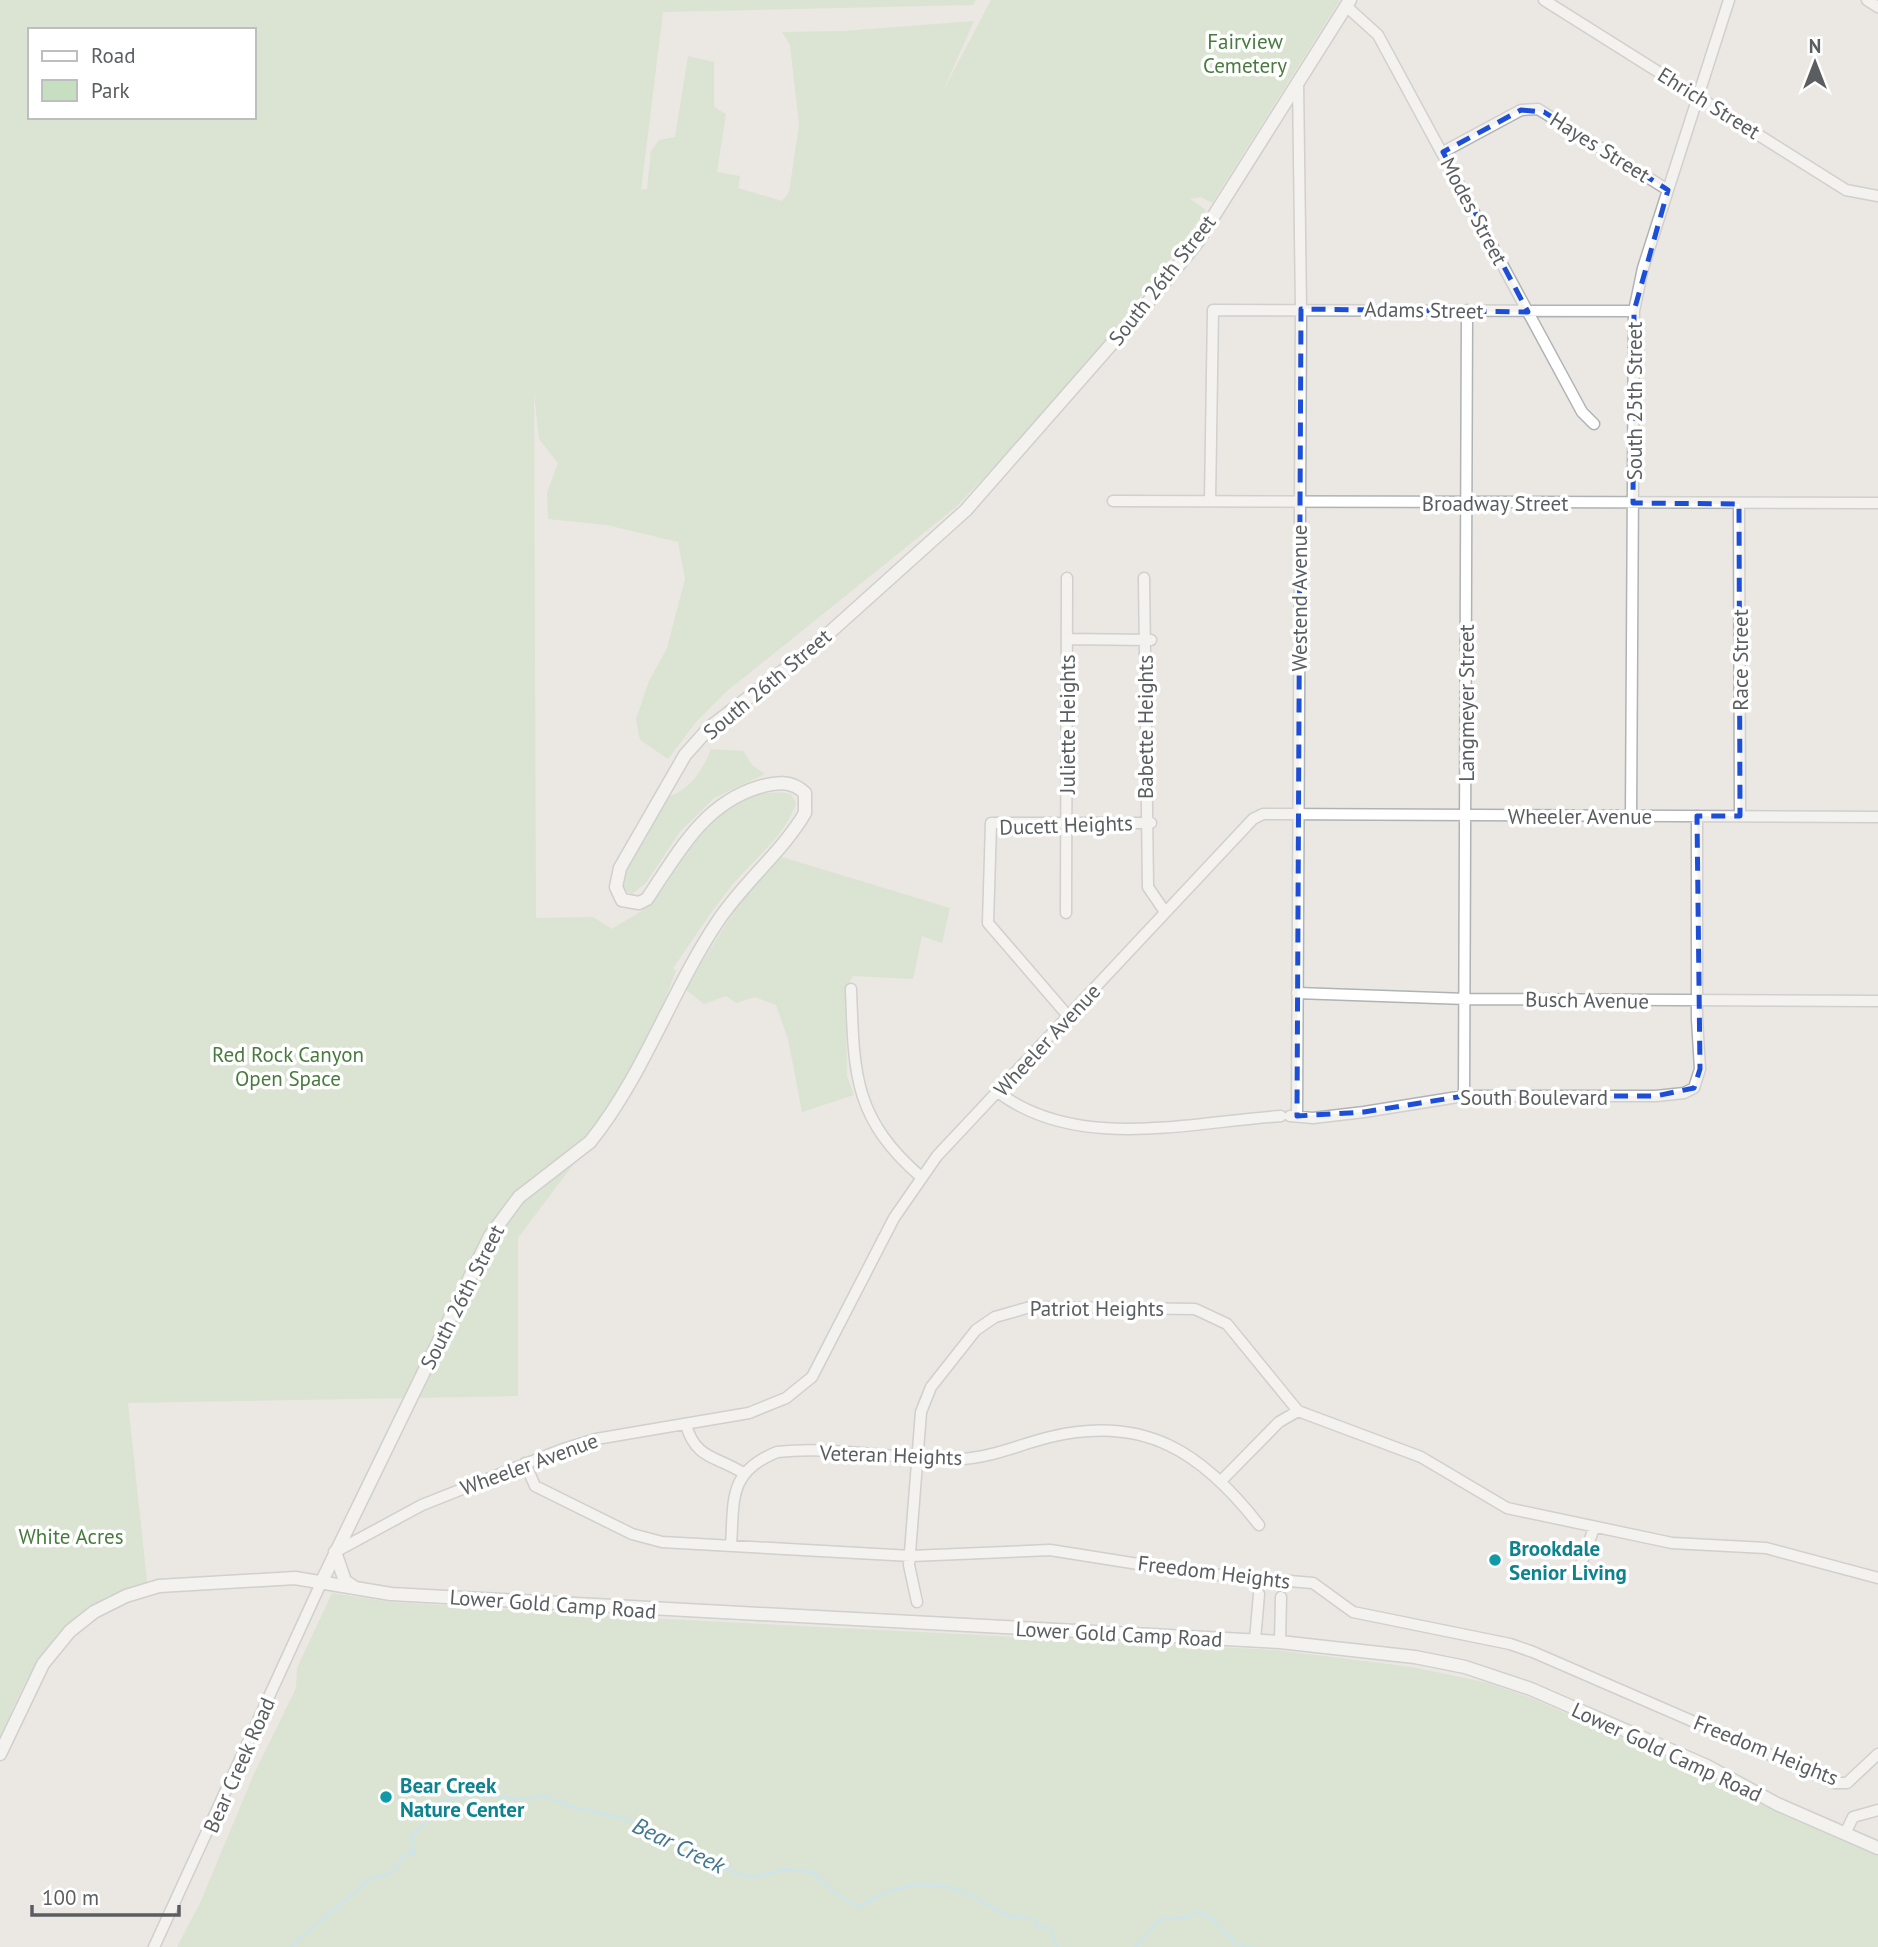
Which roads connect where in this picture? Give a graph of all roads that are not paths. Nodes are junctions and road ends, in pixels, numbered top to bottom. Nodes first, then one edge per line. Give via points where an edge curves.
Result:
1 (1544, 0) edge
2 (1729, 0) edge
3 (1867, 0) edge
4 (1348, 3) edge
5 (1878, 7) edge
6 (1298, 81) junction
7 (1698, 97) junction
8 (1443, 152) junction
9 (1668, 190) junction
10 (1878, 196) edge
11 (1301, 309) junction
12 (1467, 310) junction
13 (1634, 311) junction
14 (1528, 312) junction
15 (1594, 424) dead end
16 (1300, 501) junction
17 (1112, 502) dead end
18 (1210, 502) junction
19 (1633, 503) junction
20 (1878, 503) edge
21 (1466, 504) junction
22 (1739, 504) junction
23 (1067, 578) dead end
24 (1144, 578) dead end
25 (1067, 639) junction
26 (1148, 640) junction
27 (1298, 814) junction
28 (1465, 816) junction
29 (1697, 816) junction
30 (1740, 816) junction
31 (1631, 817) junction
32 (1878, 817) edge
33 (1066, 823) junction
34 (1148, 823) junction
35 (1066, 912) dead end
36 (1165, 912) junction
37 (852, 989) dead end
38 (1297, 993) junction
39 (1466, 999) junction
40 (1698, 1001) junction
41 (1878, 1001) edge
42 (1069, 1017) junction
43 (999, 1093) junction
44 (1464, 1096) junction
45 (1289, 1116) junction
46 (921, 1177) junction
47 (1298, 1411) junction
48 (686, 1425) junction
49 (917, 1456) junction
50 (525, 1463) junction
51 (743, 1473) junction
52 (1222, 1480) junction
53 (1259, 1525) dead end
54 (1594, 1528) junction
55 (731, 1546) junction
56 (335, 1552) junction
57 (911, 1556) junction
58 (1580, 1567) dead end
59 (1878, 1578) edge
60 (322, 1581) junction
61 (358, 1589) junction
62 (917, 1602) dead end
63 (1255, 1640) junction
64 (1280, 1642) junction
65 (0, 1754) edge
66 (1878, 1754) edge
67 (1878, 1810) edge
68 (1844, 1834) junction
69 (1878, 1848) edge
70 (154, 1947) edge

1 - 7 street, Ehrich Street
2 - 7 street, South 25th Street
3 - 5 street
4 - 6 street, South 26th Street
4 - 8 street, Modes Street via 1378,35
6 - 11 street, Westend Avenue
6 - 56 street, South 26th Street via 1196,244 985,491 809,651 709,729 685,755 620,868 616,887 622,900 639,903 647,899 691,834 730,798 785,782 804,793 804,813 718,920 599,1131 519,1197 490,1236
7 - 9 street, South 25th Street
7 - 10 street, Ehrich Street via 1846,190
8 - 9 street, Hayes Street via 1511,115 1544,112
8 - 14 street, Modes Street
9 - 13 street, South 25th Street
11 - 12 street, Adams Street
11 - 16 street, Westend Avenue
11 - 18 street, Adams Street via 1213,310
12 - 14 street, Adams Street
12 - 21 street, Langmeyer Street
13 - 14 street, Adams Street
13 - 19 street, South 25th Street
14 - 15 street, Modes Street via 1582,412
16 - 18 street, Broadway Street
16 - 21 street, Broadway Street
16 - 27 street, Westend Avenue
17 - 18 street, Broadway Street
19 - 21 street, Broadway Street
19 - 22 street, Broadway Street
19 - 31 street, South 25th Street
20 - 22 street, Broadway Street
21 - 28 street, Langmeyer Street
22 - 30 street, Race Street
23 - 25 street, Juliette Heights
24 - 26 street, Babette Heights
25 - 26 street
25 - 33 street, Juliette Heights
26 - 34 street, Babette Heights
27 - 28 street, Wheeler Avenue
27 - 36 street, Wheeler Avenue via 1263,814 1253,819
27 - 38 street, Westend Avenue
28 - 31 street, Wheeler Avenue
28 - 39 street, Langmeyer Street
29 - 30 street, Wheeler Avenue
29 - 31 street, Wheeler Avenue
29 - 40 street
30 - 32 street, Wheeler Avenue
33 - 34 street, Ducett Heights
33 - 35 street, Juliette Heights
33 - 42 street, Ducett Heights via 991,823 988,923
34 - 36 street, Babette Heights via 1148,887
36 - 42 street, Wheeler Avenue
37 - 46 street via 858,1088 873,1123 894,1153
38 - 39 street, Busch Avenue
38 - 45 street, Westend Avenue
39 - 40 street, Busch Avenue
39 - 44 street, Langmeyer Street
40 - 41 street, Busch Avenue
40 - 44 street, South Boulevard via 1700,1069 1694,1087 1684,1093
42 - 43 street, Wheeler Avenue
43 - 45 street, South Boulevard via 1016,1105 1095,1129
43 - 46 street, Wheeler Avenue
44 - 45 street, South Boulevard via 1313,1118
46 - 48 street, Wheeler Avenue via 894,1218 812,1377 786,1398 749,1413
47 - 49 street, Patriot Heights via 1237,1335 1213,1316 1178,1307 1030,1307 995,1317 976,1330 931,1387 921,1412
47 - 52 street via 1279,1422
47 - 54 street via 1421,1457 1507,1508
48 - 50 street, Wheeler Avenue via 596,1438
48 - 51 street via 693,1444 710,1459
49 - 51 street, Veteran Heights via 790,1450 758,1460
49 - 52 street, Veteran Heights via 975,1458 1066,1433 1118,1430 1157,1439
49 - 57 street, Patriot Heights
50 - 55 street, Freedom Heights via 535,1486 632,1534 662,1542
50 - 56 street, Wheeler Avenue via 422,1505
51 - 55 street via 734,1504
52 - 53 street, Veteran Heights
54 - 58 street
54 - 59 street via 1672,1543 1766,1548
55 - 57 street, Freedom Heights
56 - 60 street, South 26th Street
56 - 61 street via 345,1581
57 - 62 street, Patriot Heights
57 - 66 street, Freedom Heights via 1050,1550 1195,1573 1313,1583 1353,1612 1533,1652 1835,1783 1847,1783
60 - 61 street, Lower Gold Camp Road
60 - 65 street, Lower Gold Camp Road via 295,1578 159,1586 94,1612 70,1631 43,1664
60 - 70 street, Bear Creek Road
61 - 63 street, Lower Gold Camp Road via 640,1610
63 - 64 street, Lower Gold Camp Road
63 - 64 street via 1259,1600 1281,1602
64 - 68 street, Lower Gold Camp Road via 1415,1657 1465,1667 1531,1689 1707,1766
67 - 68 street via 1853,1817
68 - 69 street, Lower Gold Camp Road

